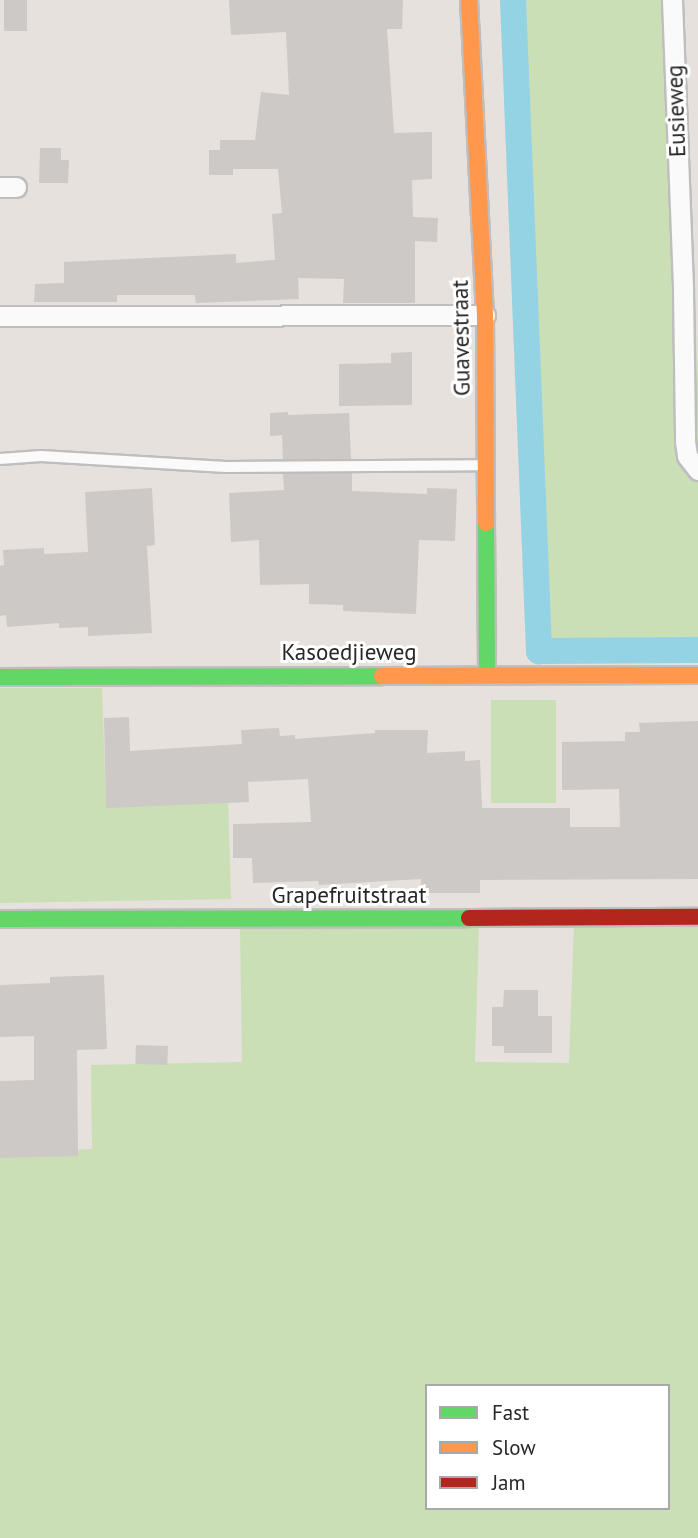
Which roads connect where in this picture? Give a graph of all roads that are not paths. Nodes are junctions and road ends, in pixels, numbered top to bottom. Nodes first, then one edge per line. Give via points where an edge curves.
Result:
1 (469, 0) edge
2 (672, 0) edge
3 (485, 315) junction
4 (0, 316) edge
5 (0, 459) edge
6 (486, 466) junction
7 (698, 470) edge
8 (487, 674) junction
9 (698, 675) edge
10 (0, 677) edge
11 (698, 917) edge
12 (0, 919) edge

1 - 3 street, Guavestraat
2 - 7 street, Eusieweg via 685,441 687,456
3 - 4 street
3 - 6 street, Guavestraat
5 - 6 lane via 41,456 226,467
6 - 8 street, Guavestraat
8 - 9 street, Kasoedjieweg
8 - 10 street, Kasoedjieweg
11 - 12 street, Grapefruitstraat

